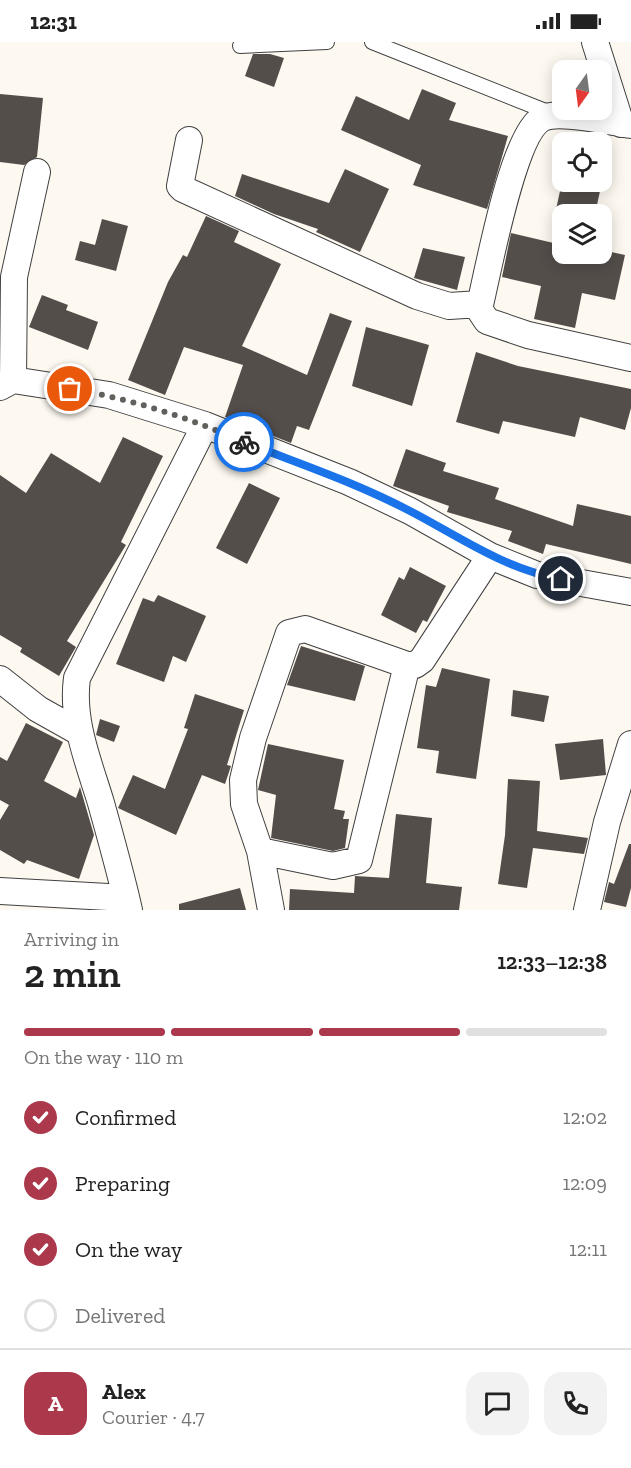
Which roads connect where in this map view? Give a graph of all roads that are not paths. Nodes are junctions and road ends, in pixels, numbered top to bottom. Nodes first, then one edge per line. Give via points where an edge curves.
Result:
1 (327, 42) edge
2 (372, 42) edge
3 (595, 42) edge
4 (240, 46) dead end
5 (552, 114) edge
6 (552, 116) edge
7 (594, 120) edge
8 (626, 124) edge
9 (189, 140) dead end
10 (37, 172) dead end
11 (480, 304) junction
12 (631, 358) edge
13 (6, 384) edge
14 (205, 425) junction
15 (490, 556) junction
16 (631, 592) edge
17 (407, 664) junction
18 (0, 679) edge
19 (79, 732) junction
20 (631, 744) edge
21 (260, 851) junction
22 (0, 891) edge
23 (127, 904) edge
24 (271, 910) edge
25 (587, 910) edge

1 - 4 lane
2 - 5 lane
3 - 8 street
6 - 11 street via 530,129 523,144 495,234
7 - 8 street
9 - 11 street via 180,177 183,189 417,296 449,306
10 - 13 street via 14,277
11 - 12 street via 487,321 528,335
13 - 14 street via 109,394
14 - 15 street via 349,482
14 - 19 street via 77,678 74,695
15 - 16 street via 537,575
15 - 17 street via 422,660 415,665
17 - 21 street via 360,860 333,866
17 - 21 street via 305,629 289,633 243,780 244,804
18 - 19 street via 38,709
19 - 23 street
20 - 25 street via 607,822
21 - 24 street
22 - 23 street

